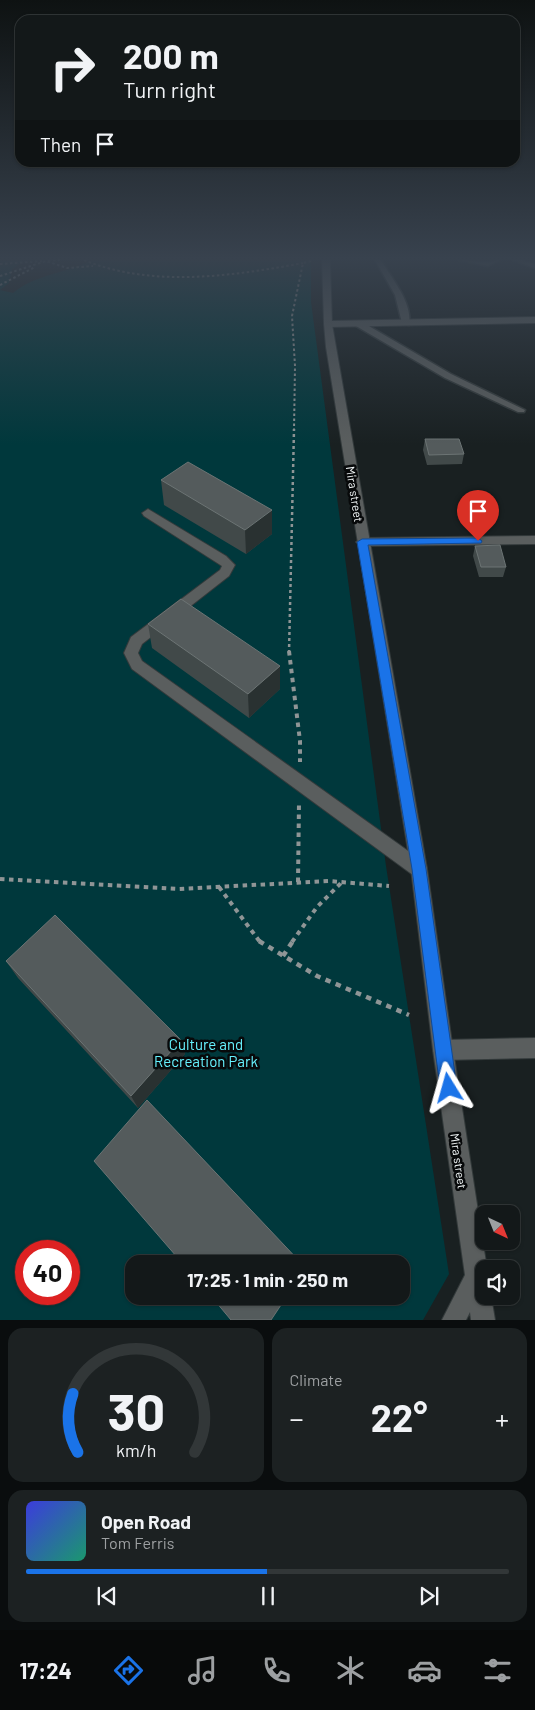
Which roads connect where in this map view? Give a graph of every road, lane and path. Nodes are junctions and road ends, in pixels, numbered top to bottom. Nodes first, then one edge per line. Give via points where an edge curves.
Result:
1 (292, 322) edge
2 (466, 322) edge
3 (406, 323) joint
4 (328, 324) joint
5 (359, 324) junction
6 (521, 410) dead end
7 (148, 513) dead end
8 (535, 540) edge
9 (362, 542) junction
10 (299, 783) junction
11 (419, 869) junction
12 (0, 879) edge
13 (298, 882) junction
14 (342, 882) junction
15 (389, 886) dead end
16 (219, 887) junction
17 (283, 956) junction
18 (409, 1016) dead end
19 (535, 1048) edge
20 (443, 1050) junction
21 (475, 1271) edge
22 (475, 1280) edge
23 (480, 1305) edge
24 (454, 1320) edge
25 (483, 1320) edge

1 - 10 path via 289,661 300,741
2 - 3 street
3 - 5 street
4 - 5 street
4 - 9 street, Mira street
5 - 6 lane via 448,376
7 - 10 street via 229,565 225,573 136,641 132,646 132,658 144,672
8 - 9 street
9 - 11 street, Mira street
10 - 11 street
10 - 13 path
11 - 20 street, Mira street
12 - 16 path via 178,889
13 - 14 path
13 - 16 path
14 - 15 path
14 - 17 path via 317,907
16 - 17 path via 260,943
17 - 18 path via 317,976
19 - 20 street
20 - 21 street, Mira street
22 - 24 street
23 - 25 street, Mira street

